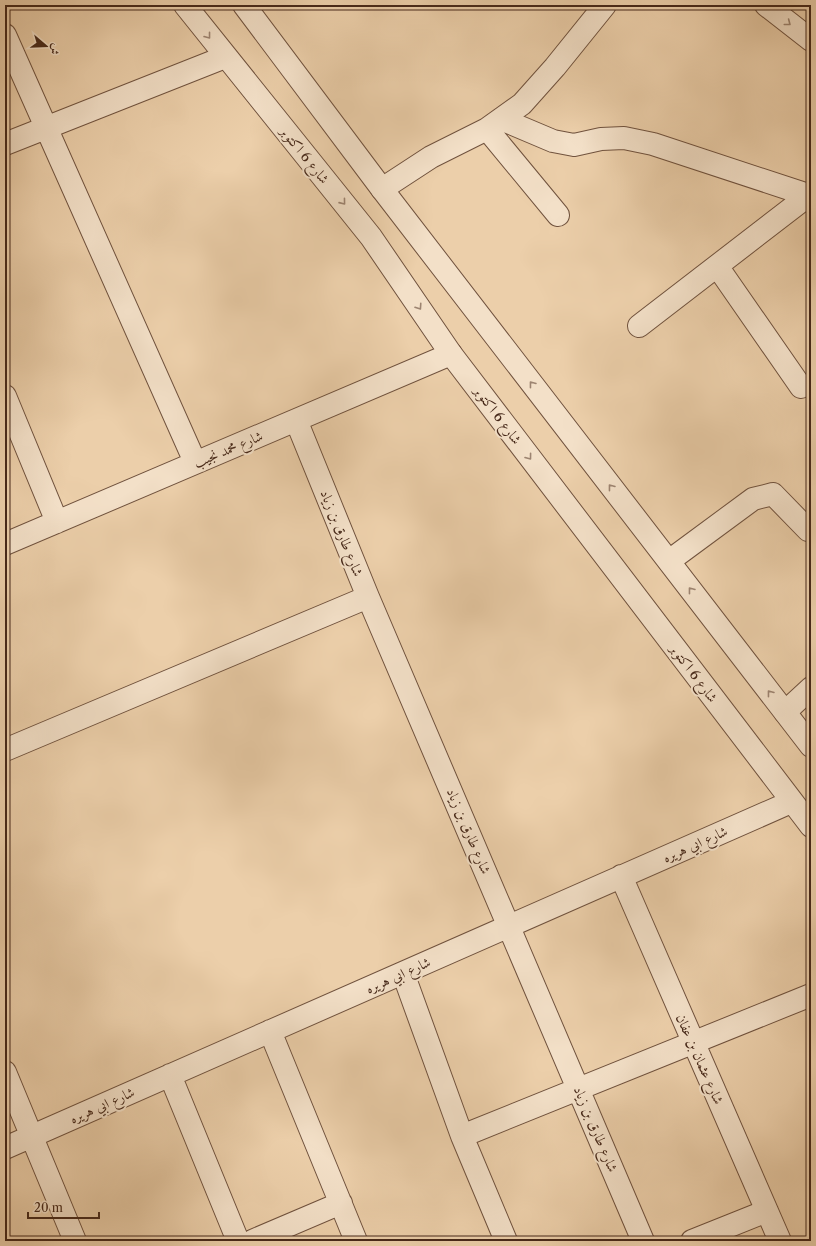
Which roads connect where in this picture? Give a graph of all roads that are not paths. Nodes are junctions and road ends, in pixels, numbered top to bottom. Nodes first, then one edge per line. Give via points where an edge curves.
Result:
1 (184, 5) edge
2 (244, 5) edge
3 (605, 5) edge
4 (766, 5) edge
5 (5, 35) edge
6 (811, 40) edge
7 (225, 57) junction
8 (494, 124) junction
9 (46, 128) junction
10 (5, 144) edge
11 (382, 189) junction
12 (810, 195) edge
13 (558, 215) dead end
14 (717, 266) junction
15 (639, 326) dead end
16 (451, 354) junction
17 (801, 387) dead end
18 (5, 396) edge
19 (296, 420) junction
20 (195, 462) junction
21 (57, 522) junction
22 (808, 530) dead end
23 (5, 544) edge
24 (669, 561) junction
25 (368, 597) junction
26 (811, 688) edge
27 (785, 712) junction
28 (811, 746) edge
29 (5, 750) edge
30 (792, 802) junction
31 (811, 826) edge
32 (621, 876) junction
33 (509, 926) junction
34 (403, 973) junction
35 (811, 995) edge
36 (270, 1031) junction
37 (693, 1043) junction
38 (5, 1072) edge
39 (170, 1075) junction
40 (579, 1089) junction
41 (31, 1136) junction
42 (462, 1136) junction
43 (5, 1148) edge
44 (340, 1203) junction
45 (767, 1211) junction
46 (74, 1241) edge
47 (238, 1241) edge
48 (252, 1241) edge
49 (356, 1241) edge
50 (506, 1241) edge
51 (643, 1241) edge
52 (692, 1241) edge
53 (780, 1241) edge

1 -> 7 street, شارع 6 اكتوبر
2 - 11 street
3 - 8 street via 522,104
4 -> 6 street
5 - 9 street
7 - 9 street
7 -> 16 street, شارع 6 اكتوبر via 371,237
8 - 11 street via 431,157
8 - 12 street via 574,145 601,138 624,138 653,144
8 - 13 street
9 - 10 street
9 - 20 street
24 -> 11 street
12 - 14 street
14 - 15 street
14 - 17 street
16 - 19 street, شارع محمد نجيب
16 -> 30 street, شارع 6 اكتوبر
18 - 21 street
19 - 20 street, شارع محمد نجيب
19 - 25 street, شارع طارق بن زياد
20 - 21 street, شارع محمد نجيب
21 - 23 street, شارع محمد نجيب
22 - 24 street via 773,494 753,499
27 -> 24 street
25 - 29 street
25 - 33 street, شارع طارق بن زياد
26 - 27 street
27 - 28 street
30 - 31 street, شارع 6 اكتوبر
30 - 32 street, شارع ابي هريره
32 - 33 street, شارع ابي هريره
32 - 37 street, شارع عثمان بن عفان
33 - 34 street, شارع ابي هريره
33 - 40 street, شارع طارق بن زياد
34 - 36 street, شارع ابي هريره
34 - 42 street
35 - 37 street
36 - 39 street, شارع ابي هريره
36 - 44 street
37 - 40 street
37 - 45 street, شارع عثمان بن عفان
38 - 41 street
39 - 41 street, شارع ابي هريره
39 - 47 street
40 - 42 street
40 - 51 street, شارع طارق بن زياد
41 - 43 street, شارع ابي هريره
41 - 46 street
42 - 50 street
44 - 48 street
44 - 49 street
45 - 52 street
45 - 53 street, شارع عثمان بن عفان

